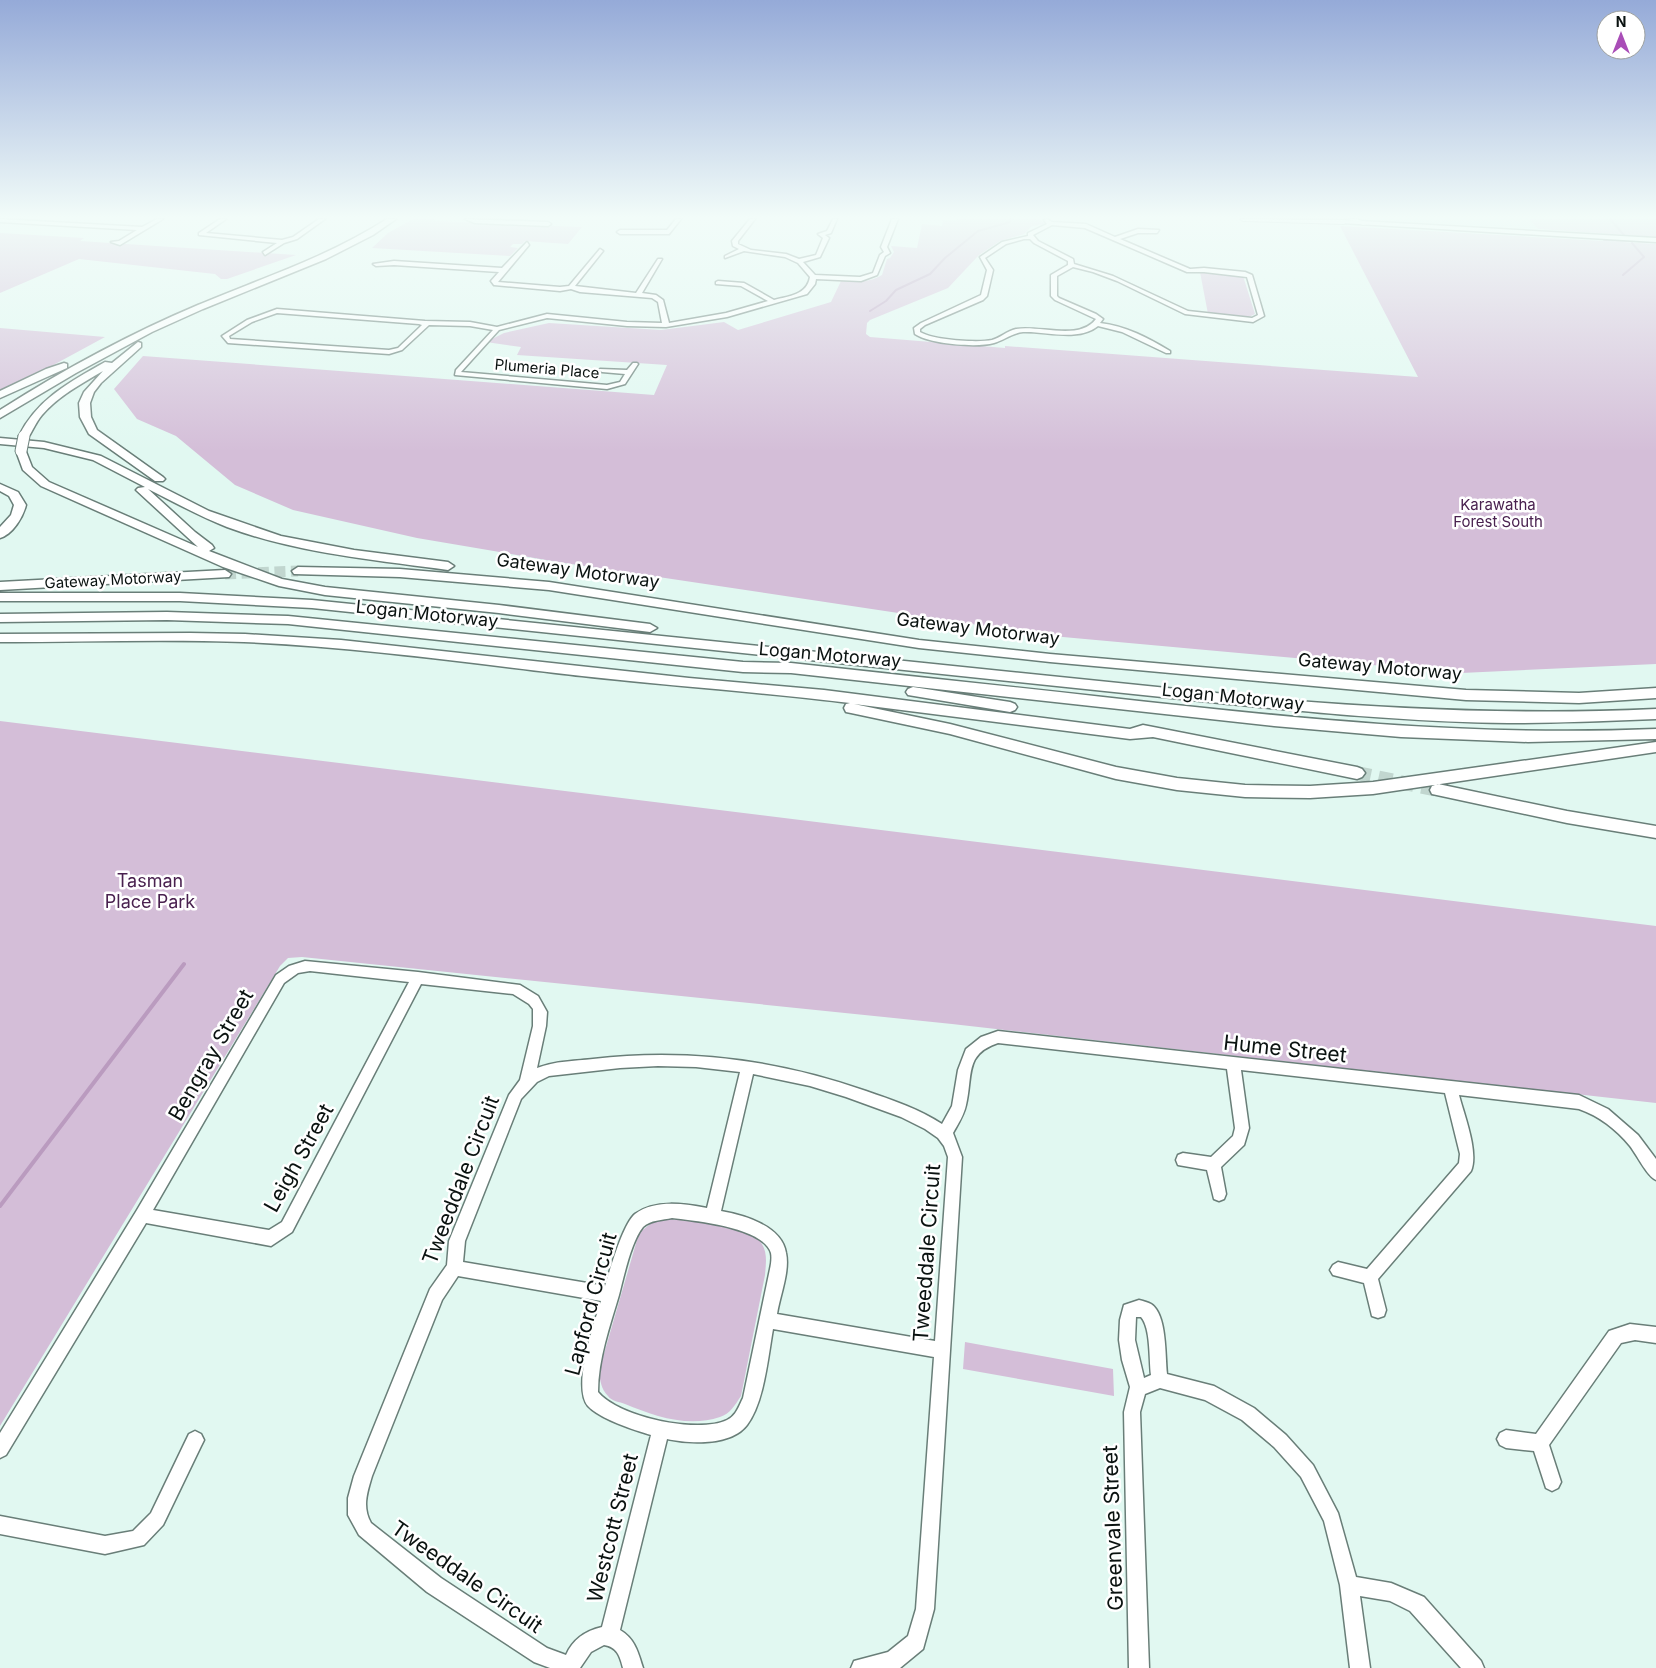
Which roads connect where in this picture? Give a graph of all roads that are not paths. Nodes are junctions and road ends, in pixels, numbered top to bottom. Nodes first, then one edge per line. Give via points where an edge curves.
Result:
1 (208, 297) edge
2 (225, 297) edge
3 (237, 297) edge
4 (655, 297) edge
5 (765, 297) edge
6 (792, 297) edge
7 (983, 297) edge
8 (1055, 297) edge
9 (1152, 297) edge
10 (1256, 297) edge
11 (774, 302) junction
12 (427, 324) junction
13 (1096, 324) junction
14 (666, 325) junction
15 (497, 329) junction
16 (138, 345) junction
17 (1168, 352) dead end
18 (634, 364) dead end
19 (64, 366) junction
20 (602, 370) dead end
21 (629, 372) junction
22 (0, 396) edge
23 (0, 404) edge
24 (0, 415) edge
25 (0, 440) edge
26 (21, 451) joint
27 (128, 473) junction
28 (0, 487) edge
29 (233, 525) junction
30 (0, 534) edge
31 (226, 569) junction
32 (298, 571) tunnel mouth
33 (0, 586) edge
34 (0, 597) edge
35 (636, 599) junction
36 (0, 618) edge
37 (0, 638) edge
38 (887, 663) junction
39 (743, 667) junction
40 (689, 683) junction
41 (1656, 694) edge
42 (1656, 714) edge
43 (1154, 732) junction
44 (1656, 734) edge
45 (1656, 747) edge
46 (1357, 773) tunnel mouth
47 (1438, 790) tunnel mouth
48 (1656, 832) edge
49 (418, 978) junction
50 (1233, 1063) junction
51 (748, 1067) junction
52 (528, 1080) junction
53 (1450, 1087) junction
54 (944, 1134) junction
55 (1183, 1160) dead end
56 (1213, 1164) junction
57 (1656, 1174) edge
58 (1219, 1194) dead end
59 (142, 1215) junction
60 (713, 1215) junction
61 (455, 1268) junction
62 (1338, 1270) dead end
63 (1370, 1277) junction
64 (611, 1295) junction
65 (1378, 1310) dead end
66 (766, 1320) junction
67 (1656, 1335) edge
68 (942, 1350) junction
69 (1160, 1380) junction
70 (1139, 1388) junction
71 (661, 1430) junction
72 (1506, 1438) dead end
73 (195, 1440) dead end
74 (1540, 1443) junction
75 (0, 1449) edge
76 (1552, 1482) dead end
77 (0, 1525) edge
78 (1349, 1585) junction
79 (609, 1636) junction
80 (895, 1664) edge
81 (570, 1667) edge
82 (632, 1668) edge
83 (861, 1668) edge
84 (1139, 1668) edge
85 (1360, 1668) edge
86 (1474, 1668) edge

1 - 19 highway via 153,319
2 - 24 highway via 157,326
3 - 16 highway
4 - 14 street via 661,301
5 - 11 street
6 - 11 street
7 - 13 street via 923,324 917,332 933,339 983,342 999,340 1015,331 1070,334
8 - 13 street via 1094,315 1100,319
9 - 10 street via 1187,313 1253,320 1261,316
11 - 14 street via 727,316
12 - 12 street via 400,349 389,352 228,341 225,336 277,312
12 - 15 street
13 - 17 street via 1124,329
14 - 15 street via 547,316
15 - 21 street, Plumeria Place via 457,374 607,387 623,383
16 - 26 highway, bridge via 50,402 33,420 24,436
16 - 29 highway via 92,388 84,406 88,426 144,470 196,502 229,517
18 - 21 street, Plumeria Place
19 - 22 highway
19 - 23 highway
20 - 21 street, Plumeria Place
25 - 27 highway via 75,451
26 - 31 highway via 27,468 45,484
27 - 29 highway
27 - 31 highway via 129,481 160,504 194,538 226,559
28 - 30 highway via 14,494 20,505 17,516
29 - 35 highway via 313,547 584,584 621,590
31 - 33 highway, Gateway Motorway
31 - 38 highway via 325,590 851,652
32 - 35 highway, Gateway Motorway via 452,576
34 - 38 highway, Logan Motorway via 276,601
35 - 41 highway, Gateway Motorway via 919,644 1050,658 1466,695 1579,698
36 - 39 highway, Logan Motorway via 167,616 288,620
37 - 40 highway via 152,636 299,641
38 - 42 highway, Logan Motorway via 1390,714 1510,719
39 - 43 highway
39 - 44 highway, Logan Motorway via 791,668 1417,734 1536,738
40 - 43 highway via 824,695 1130,734
40 - 45 highway via 883,714 1116,773 1177,784 1245,790 1310,792 1373,788
43 - 46 highway
47 - 48 highway
49 - 52 street, Bengray Street via 515,990 531,997 540,1008 542,1022
49 - 59 street, Bengray Street via 310,966 288,972 280,979
49 - 59 street, Leigh Street via 287,1227 271,1238
50 - 53 street, Hume Street
50 - 54 street, Hume Street via 998,1038 984,1041 973,1048 966,1060 960,1104
50 - 56 street via 1242,1128 1240,1140
51 - 52 street via 648,1060 603,1062 544,1072
51 - 54 street via 807,1078 856,1093 900,1110
51 - 60 street
52 - 61 street, Tweeddale Circuit via 516,1095 457,1241
53 - 57 street, Hume Street via 1591,1106 1616,1122 1637,1143
53 - 63 street via 1467,1154 1466,1166
54 - 68 street, Tweeddale Circuit via 955,1156
55 - 56 street
56 - 58 street
59 - 75 street, Bengray Street
60 - 64 street, Lapford Circuit via 672,1211 638,1221 631,1232
60 - 66 street, Lapford Circuit via 769,1236 779,1251
61 - 64 street
61 - 81 street, Tweeddale Circuit via 436,1295 363,1476 357,1498 357,1515 365,1529 434,1585 541,1655
62 - 63 street
63 - 65 street
64 - 71 street, Lapford Circuit via 591,1372 590,1393 600,1406
66 - 68 street
66 - 71 street, Lapford Circuit via 745,1414 734,1425 715,1432
67 - 74 street via 1636,1331 1614,1337
68 - 80 street, Tweeddale Circuit via 925,1609 916,1642
69 - 70 street
69 - 70 street via 1156,1326 1151,1315 1136,1308 1127,1318 1128,1358
69 - 78 street via 1208,1392 1248,1414 1280,1441 1307,1471 1332,1518
70 - 84 street, Greenvale Street via 1132,1412
71 - 79 street, Westcott Street
72 - 74 street
73 - 77 street via 157,1519 138,1539 105,1545
74 - 76 street
78 - 85 street
78 - 86 street via 1391,1592 1417,1604
79 - 81 street via 591,1639 582,1645
79 - 82 street via 625,1645
80 - 83 street, Tweeddale Circuit

